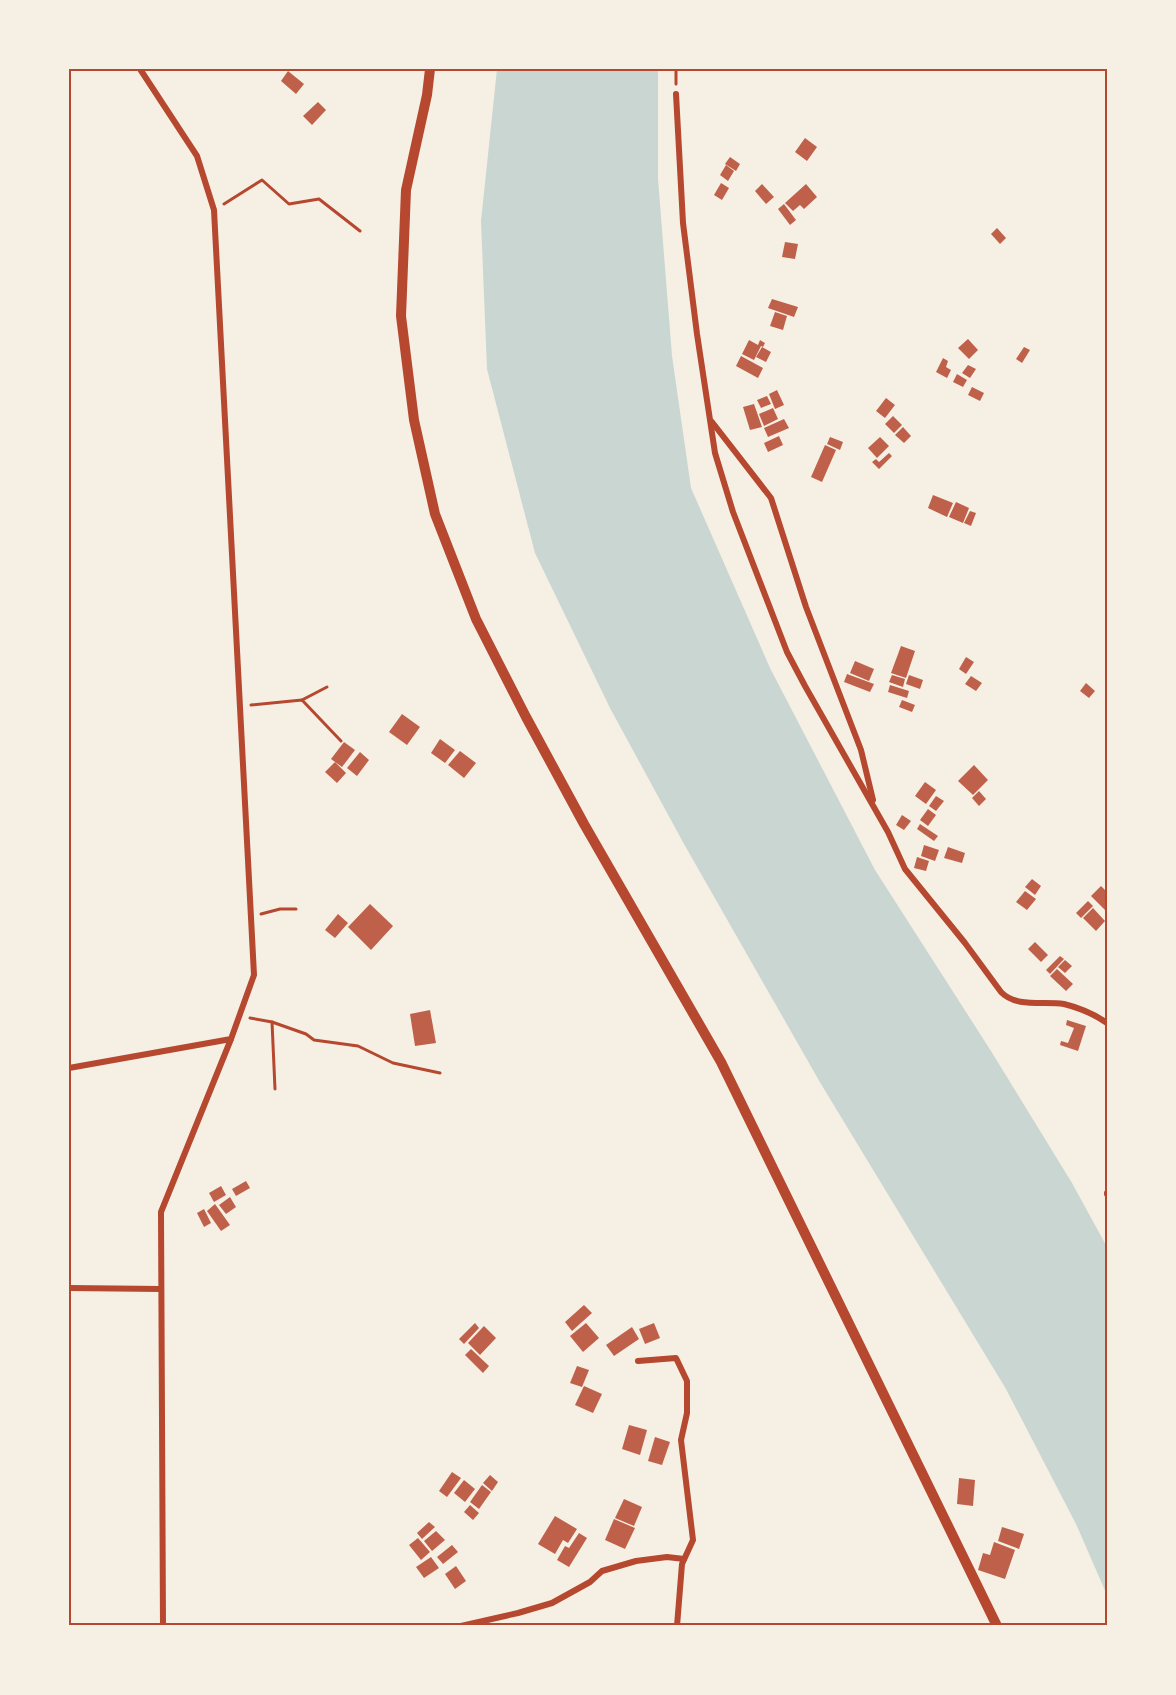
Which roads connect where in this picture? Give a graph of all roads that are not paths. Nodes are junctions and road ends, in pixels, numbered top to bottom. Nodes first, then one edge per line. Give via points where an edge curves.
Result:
1 (140, 69) edge
2 (430, 69) edge
3 (676, 94) dead end
4 (710, 420) junction
5 (874, 807) junction
6 (1107, 1023) edge
7 (231, 1039) junction
8 (69, 1068) edge
9 (69, 1288) edge
10 (161, 1289) junction
11 (638, 1361) dead end
12 (684, 1559) junction
13 (163, 1626) edge
14 (461, 1626) edge
15 (677, 1626) edge
16 (997, 1626) edge

1 - 7 street via 197,156 214,210 254,975
2 - 16 street via 405,190 401,316 414,420 435,514 476,619 590,834 721,1062
3 - 4 street via 683,223
4 - 5 street via 725,490 777,628 805,686
4 - 5 street via 771,498 806,607 861,750
5 - 6 street via 912,878 1006,997 1073,1006
7 - 8 street
7 - 10 street via 161,1212
9 - 10 street
10 - 13 street
11 - 12 street via 676,1358 687,1381 687,1413 681,1440 693,1540
12 - 14 street via 636,1561 602,1571 552,1603
12 - 15 street

